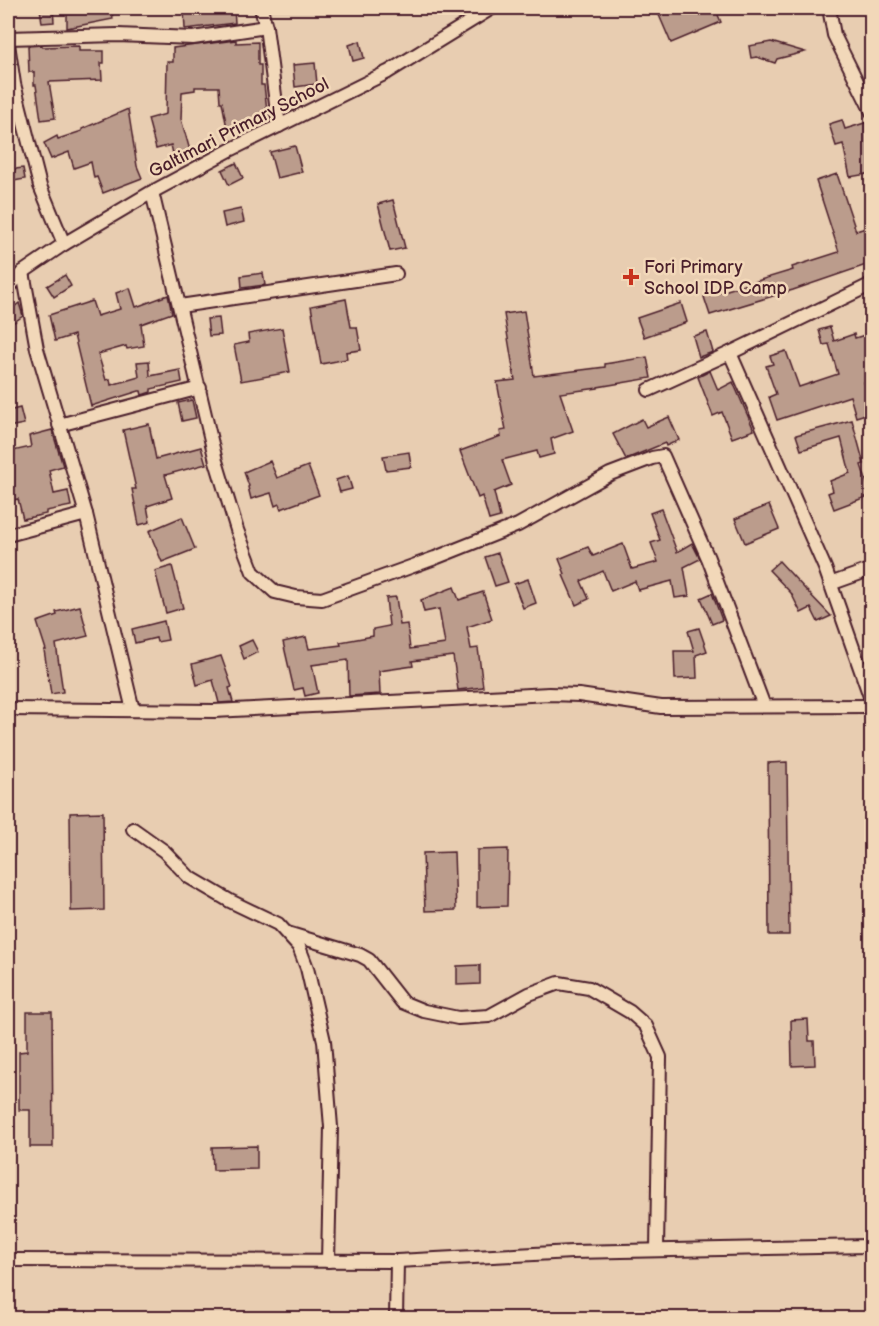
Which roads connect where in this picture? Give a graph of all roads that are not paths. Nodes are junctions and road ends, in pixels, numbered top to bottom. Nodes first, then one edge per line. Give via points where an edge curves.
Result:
1 (261, 8) edge
2 (492, 8) edge
3 (829, 8) edge
4 (266, 27) junction
5 (8, 38) edge
6 (8, 44) edge
7 (872, 112) edge
8 (279, 126) junction
9 (152, 192) junction
10 (64, 244) junction
11 (23, 272) junction
12 (396, 274) dead end
13 (872, 284) edge
14 (8, 288) edge
15 (180, 306) junction
16 (730, 353) junction
17 (200, 388) junction
18 (649, 390) dead end
19 (59, 425) junction
20 (86, 514) junction
21 (8, 535) edge
22 (872, 569) edge
23 (830, 584) junction
24 (872, 704) edge
25 (764, 706) junction
26 (8, 709) edge
27 (133, 710) junction
28 (134, 829) dead end
29 (287, 933) junction
30 (868, 1246) dead end
31 (657, 1250) junction
32 (8, 1260) edge
33 (328, 1261) junction
34 (397, 1261) junction
35 (396, 1318) edge

1 - 4 street
2 - 8 street, Galtimari Primary School via 388,72
3 - 7 street via 834,35
4 - 5 street via 193,38
4 - 8 street
6 - 10 street via 40,186
8 - 9 street, Galtimari Primary School
9 - 10 street, Galtimari Primary School
9 - 15 street
10 - 11 street, Galtimari Primary School
11 - 14 street, Galtimari Primary School
11 - 19 street via 37,349
12 - 15 street
13 - 16 street
15 - 17 street
16 - 18 street
16 - 23 street
17 - 19 street
17 - 25 street via 216,461 253,572 274,592 297,597 322,599 435,558 518,525 610,474 663,456 708,558
19 - 20 street
20 - 21 street
20 - 27 street
22 - 23 street
23 - 24 street
24 - 25 street
25 - 27 street via 661,707 579,694 549,694 214,711
26 - 27 street
28 - 29 street via 164,851 189,877 278,924
29 - 31 street via 369,960 402,1002 424,1011 458,1018 489,1016 559,983 589,988 630,1012 646,1026 660,1057
29 - 33 street via 299,947 307,968 324,1041 331,1127
30 - 31 street
31 - 34 street
32 - 33 street
33 - 34 street
34 - 35 street

